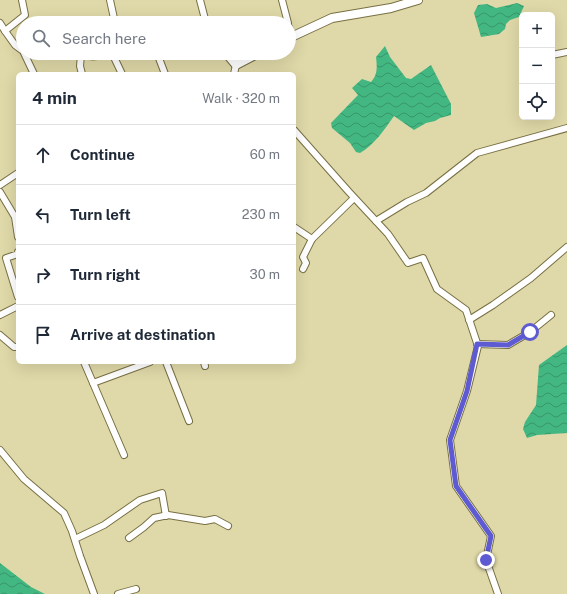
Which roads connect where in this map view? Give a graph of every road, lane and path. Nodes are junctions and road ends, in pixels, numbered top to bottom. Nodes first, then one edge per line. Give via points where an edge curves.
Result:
1 (22, 0) edge
2 (110, 0) edge
3 (200, 0) edge
4 (282, 0) edge
5 (418, 0) edge
6 (24, 16) edge
7 (113, 16) edge
8 (204, 16) edge
9 (286, 16) edge
10 (0, 23) edge
11 (16, 23) edge
12 (6, 32) junction
13 (296, 35) edge
14 (16, 46) edge
15 (567, 52) edge
16 (555, 54) edge
17 (28, 60) edge
18 (80, 60) edge
19 (115, 60) edge
20 (160, 60) edge
21 (232, 60) edge
22 (246, 60) edge
23 (236, 65) junction
24 (33, 72) edge
25 (82, 72) edge
26 (121, 72) edge
27 (164, 72) edge
28 (234, 72) edge
29 (567, 128) edge
30 (296, 132) edge
31 (16, 174) edge
32 (0, 185) edge
33 (0, 192) edge
34 (354, 198) junction
35 (16, 217) edge
36 (376, 221) junction
37 (296, 228) edge
38 (312, 239) junction
39 (567, 247) edge
40 (16, 255) edge
41 (303, 269) dead end
42 (16, 290) edge
43 (16, 307) edge
44 (0, 315) edge
45 (551, 315) dead end
46 (469, 320) junction
47 (0, 335) edge
48 (477, 344) junction
49 (16, 347) edge
50 (85, 364) edge
51 (144, 364) edge
52 (167, 364) edge
53 (92, 383) junction
54 (189, 421) dead end
55 (0, 450) edge
56 (124, 455) dead end
57 (166, 516) junction
58 (228, 526) dead end
59 (129, 538) dead end
60 (75, 539) junction
61 (136, 589) dead end
62 (94, 594) edge
63 (118, 594) edge
64 (498, 594) edge

1 - 6 street
2 - 7 street
3 - 8 street
4 - 9 street
5 - 13 street via 391,8 332,18
10 - 12 street
11 - 12 street
12 - 14 street
15 - 16 street
17 - 24 street
18 - 25 street
19 - 26 street
20 - 27 street
21 - 23 street
22 - 23 street
23 - 28 street
29 - 36 street via 477,153 426,193
30 - 34 street
31 - 32 street
33 - 35 street
34 - 36 street
34 - 38 street
36 - 46 street via 408,263 423,258 437,289 466,310
37 - 38 street
38 - 41 street via 303,257 306,263
39 - 46 street via 531,278
40 - 42 street via 6,258
43 - 44 street
45 - 48 street via 508,345
46 - 48 street
47 - 49 street
48 - 64 street via 467,391 450,440 456,486 491,536 486,560
50 - 53 street
51 - 53 street
52 - 54 street
53 - 56 street
55 - 60 street via 24,479 64,513
57 - 58 street via 215,519
57 - 59 street via 154,518
57 - 60 street via 162,493 140,500 104,525
60 - 62 street
61 - 63 street

